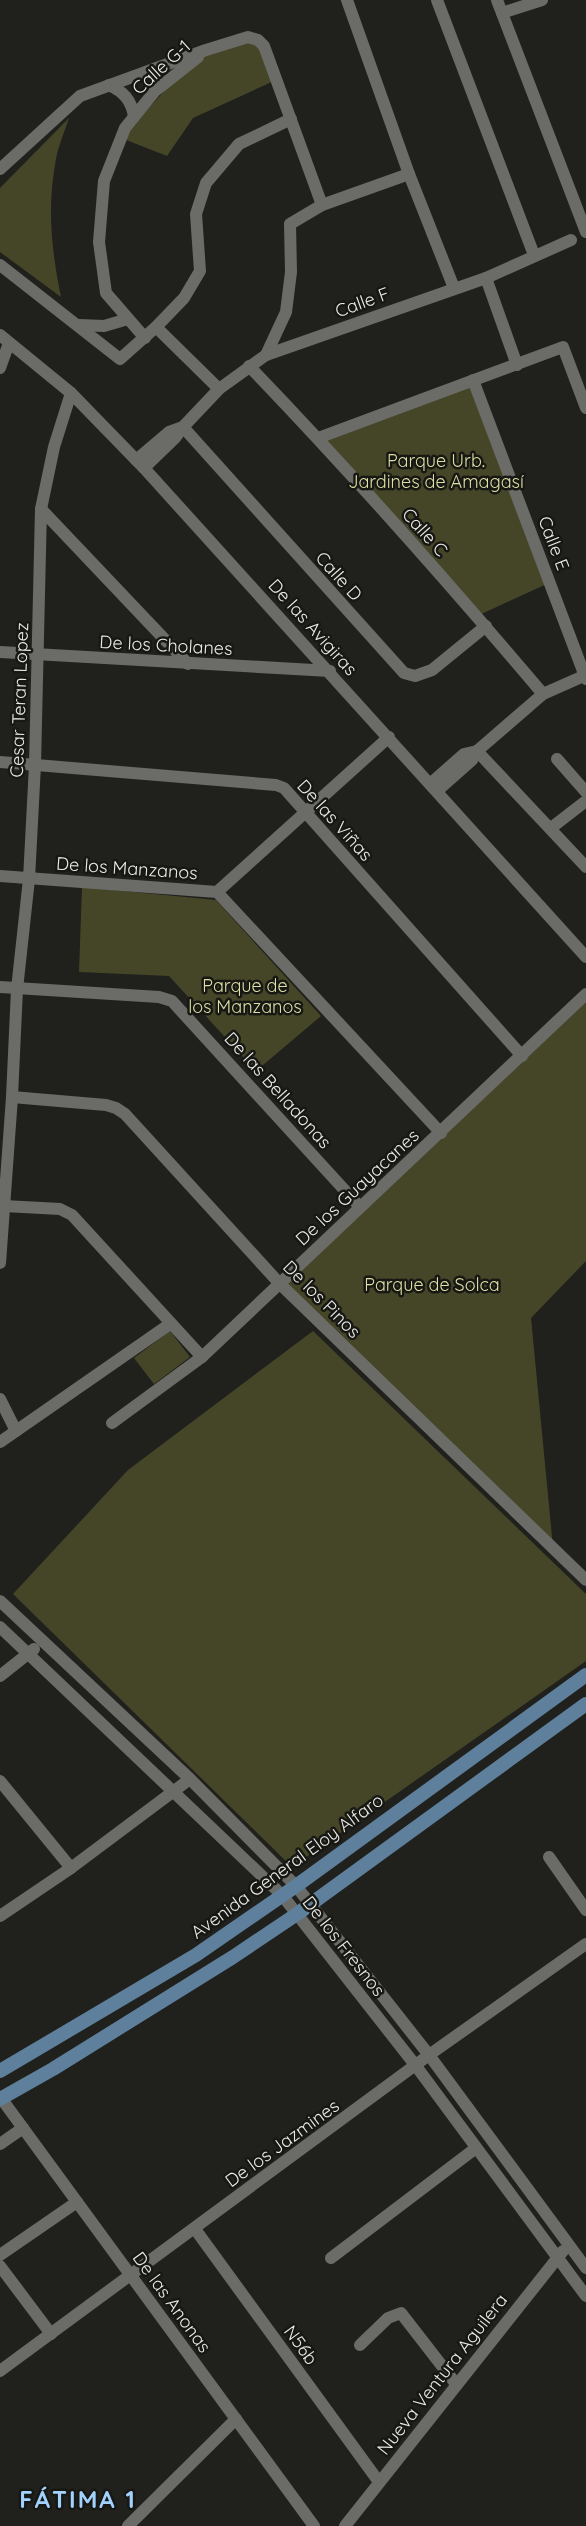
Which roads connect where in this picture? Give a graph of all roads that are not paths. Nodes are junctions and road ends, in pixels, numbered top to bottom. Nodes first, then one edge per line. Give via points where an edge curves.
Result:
1 (347, 0) edge
2 (437, 0) edge
3 (497, 0) edge
4 (542, 0) edge
5 (502, 13) junction
6 (206, 50) junction
7 (109, 85) junction
8 (134, 116) junction
9 (291, 119) junction
10 (0, 169) edge
11 (409, 174) junction
12 (322, 205) junction
13 (586, 232) edge
14 (571, 240) dead end
15 (534, 255) junction
16 (0, 265) edge
17 (485, 278) junction
18 (454, 288) junction
19 (128, 318) junction
20 (79, 326) junction
21 (156, 327) junction
22 (145, 338) junction
23 (5, 339) edge
24 (266, 355) junction
25 (517, 365) junction
26 (249, 366) junction
27 (0, 368) edge
28 (473, 380) junction
29 (219, 389) junction
30 (71, 393) junction
31 (586, 408) edge
32 (183, 426) junction
33 (318, 438) junction
34 (140, 464) junction
35 (41, 509) junction
36 (486, 626) junction
37 (0, 652) edge
38 (39, 654) junction
39 (188, 664) junction
40 (330, 671) junction
41 (586, 676) edge
42 (543, 694) junction
43 (389, 737) junction
44 (477, 751) junction
45 (557, 759) dead end
46 (0, 762) edge
47 (36, 765) junction
48 (434, 787) junction
49 (586, 792) edge
50 (586, 801) edge
51 (306, 812) junction
52 (551, 828) junction
53 (586, 867) edge
54 (0, 876) edge
55 (29, 879) junction
56 (217, 892) junction
57 (586, 957) edge
58 (0, 987) edge
59 (17, 989) junction
60 (586, 994) edge
61 (522, 1056) junction
62 (12, 1097) junction
63 (441, 1133) junction
64 (4, 1206) junction
65 (360, 1207) junction
66 (0, 1262) edge
67 (280, 1284) junction
68 (170, 1324) junction
69 (202, 1357) junction
70 (0, 1399) edge
71 (112, 1423) dead end
72 (16, 1431) junction
73 (0, 1442) edge
74 (586, 1580) edge
75 (0, 1601) edge
76 (0, 1627) edge
77 (43, 1642) junction
78 (27, 1654) junction
79 (586, 1675) edge
80 (0, 1676) edge
81 (586, 1704) edge
82 (190, 1779) junction
83 (0, 1781) edge
84 (174, 1792) junction
85 (549, 1857) dead end
86 (71, 1868) junction
87 (296, 1886) junction
88 (282, 1895) junction
89 (310, 1904) junction
90 (586, 1910) edge
91 (297, 1914) junction
92 (0, 1916) edge
93 (586, 1944) edge
94 (429, 2055) junction
95 (416, 2066) junction
96 (0, 2071) edge
97 (1, 2098) edge
98 (23, 2127) junction
99 (0, 2144) edge
100 (476, 2148) junction
101 (77, 2202) junction
102 (195, 2229) junction
103 (568, 2245) junction
104 (0, 2255) edge
105 (557, 2257) junction
106 (331, 2258) dead end
107 (0, 2266) edge
108 (586, 2268) edge
109 (131, 2276) junction
110 (586, 2296) edge
111 (51, 2334) junction
112 (360, 2345) dead end
113 (0, 2371) edge
114 (456, 2384) junction
115 (236, 2419) junction
116 (379, 2482) junction
117 (128, 2526) edge
118 (314, 2526) edge
119 (345, 2526) edge

1 - 11 street
2 - 15 street
3 - 5 street
4 - 5 street
5 - 13 street
6 - 7 street
6 - 8 street, Calle G-1 via 155,91
6 - 9 street via 248,37 258,40
7 - 8 street via 123,91
7 - 10 street via 80,96
8 - 19 street, Calle G-1 via 104,181 99,243 106,293
9 - 12 street
9 - 21 street via 239,144 206,183 195,214 200,271 184,298
11 - 12 street
11 - 18 street
12 - 24 street via 290,224 286,312
14 - 15 street, Calle F
15 - 17 street, Calle F
16 - 20 street
17 - 18 street, Calle F
17 - 25 street
18 - 24 street, Calle F
19 - 20 street via 104,326
19 - 22 street, Calle G-1
20 - 22 street via 120,359
21 - 22 street
21 - 29 street
23 - 27 street
23 - 30 street, De las Avigiras
24 - 26 street, Calle F
25 - 28 street
25 - 31 street via 563,347
26 - 29 street, Calle F
26 - 33 street, Calle C
28 - 33 street
28 - 41 street, Calle E
29 - 32 street, Calle F
30 - 34 street, De las Avigiras
30 - 35 street, Cesar Teran Lopez
32 - 34 street, Calle F via 175,439
32 - 36 street, Calle D via 404,673 415,676 432,670
33 - 36 street, Calle C
34 - 40 street, De las Avigiras
35 - 38 street, Cesar Teran Lopez
35 - 39 street
36 - 42 street, Calle C
37 - 38 street, De los Cholanes
38 - 39 street, De los Cholanes
38 - 47 street, Cesar Teran Lopez
39 - 40 street, De los Cholanes
40 - 43 street, De las Avigiras
41 - 42 street
42 - 44 street
43 - 48 street, De las Avigiras
43 - 51 street
44 - 48 street via 464,754
44 - 52 street
45 - 49 street
46 - 47 street, De las Viñas
47 - 51 street, De las Viñas via 276,785
47 - 55 street, Cesar Teran Lopez
48 - 57 street, De las Avigiras
50 - 52 street
51 - 56 street
51 - 61 street, De las Viñas
52 - 53 street
54 - 55 street, De los Manzanos
55 - 56 street, De los Manzanos
55 - 59 street, Cesar Teran Lopez
56 - 63 street, De los Manzanos
58 - 59 street, De las Belladonas
59 - 62 street, Cesar Teran Lopez
59 - 65 street, De las Belladonas via 172,1001
60 - 61 street, De los Guayacanes
61 - 63 street, De los Guayacanes
62 - 64 street, Cesar Teran Lopez
62 - 67 street, De los Pinos via 106,1105 125,1114
63 - 65 street, De los Guayacanes
64 - 66 street, Cesar Teran Lopez
64 - 68 street via 60,1209 72,1215
65 - 67 street, De los Guayacanes
67 - 69 street, De los Guayacanes
67 - 74 street, De los Pinos
68 - 69 street
68 - 72 street
69 - 71 street, De los Guayacanes
70 - 72 street
72 - 73 street
75 - 77 street, De los Fresnos
76 - 78 street, De los Fresnos
77 - 78 street
77 - 82 street, De los Fresnos
78 - 80 street
78 - 84 street, De los Fresnos
79 - 87 main road, Avenida General Eloy Alfaro
81 - 89 main road
82 - 84 street
82 - 87 street, De los Fresnos
83 - 86 street
84 - 86 street
84 - 88 street, De los Fresnos
85 - 90 street
86 - 92 street
87 - 88 main road, Avenida General Eloy Alfaro
87 - 89 street, De los Fresnos
88 - 91 street, De los Fresnos
88 - 96 main road, Avenida General Eloy Alfaro via 196,1955
89 - 91 main road
89 - 94 street, De los Fresnos
91 - 95 street, De los Fresnos
91 - 97 main road
93 - 94 street, De los Jazmines
94 - 95 street, De los Jazmines
94 - 103 street, De los Fresnos
95 - 100 street, De los Fresnos
95 - 102 street, De los Jazmines
97 - 98 street, De las Anonas
98 - 99 street
98 - 101 street, De las Anonas
100 - 105 street, De los Fresnos
100 - 106 street
101 - 104 street
101 - 109 street, De las Anonas
102 - 109 street, De los Jazmines
102 - 116 street, N56b
103 - 105 street, Nueva Ventura Aguilera
103 - 108 street, De los Fresnos
105 - 110 street, De los Fresnos
105 - 114 street, Nueva Ventura Aguilera
107 - 111 street
109 - 111 street, De los Jazmines
109 - 115 street, De las Anonas
111 - 113 street, De los Jazmines
112 - 114 street via 388,2318 401,2313
114 - 116 street, Nueva Ventura Aguilera
115 - 117 street
115 - 118 street, De las Anonas
116 - 119 street, Nueva Ventura Aguilera

